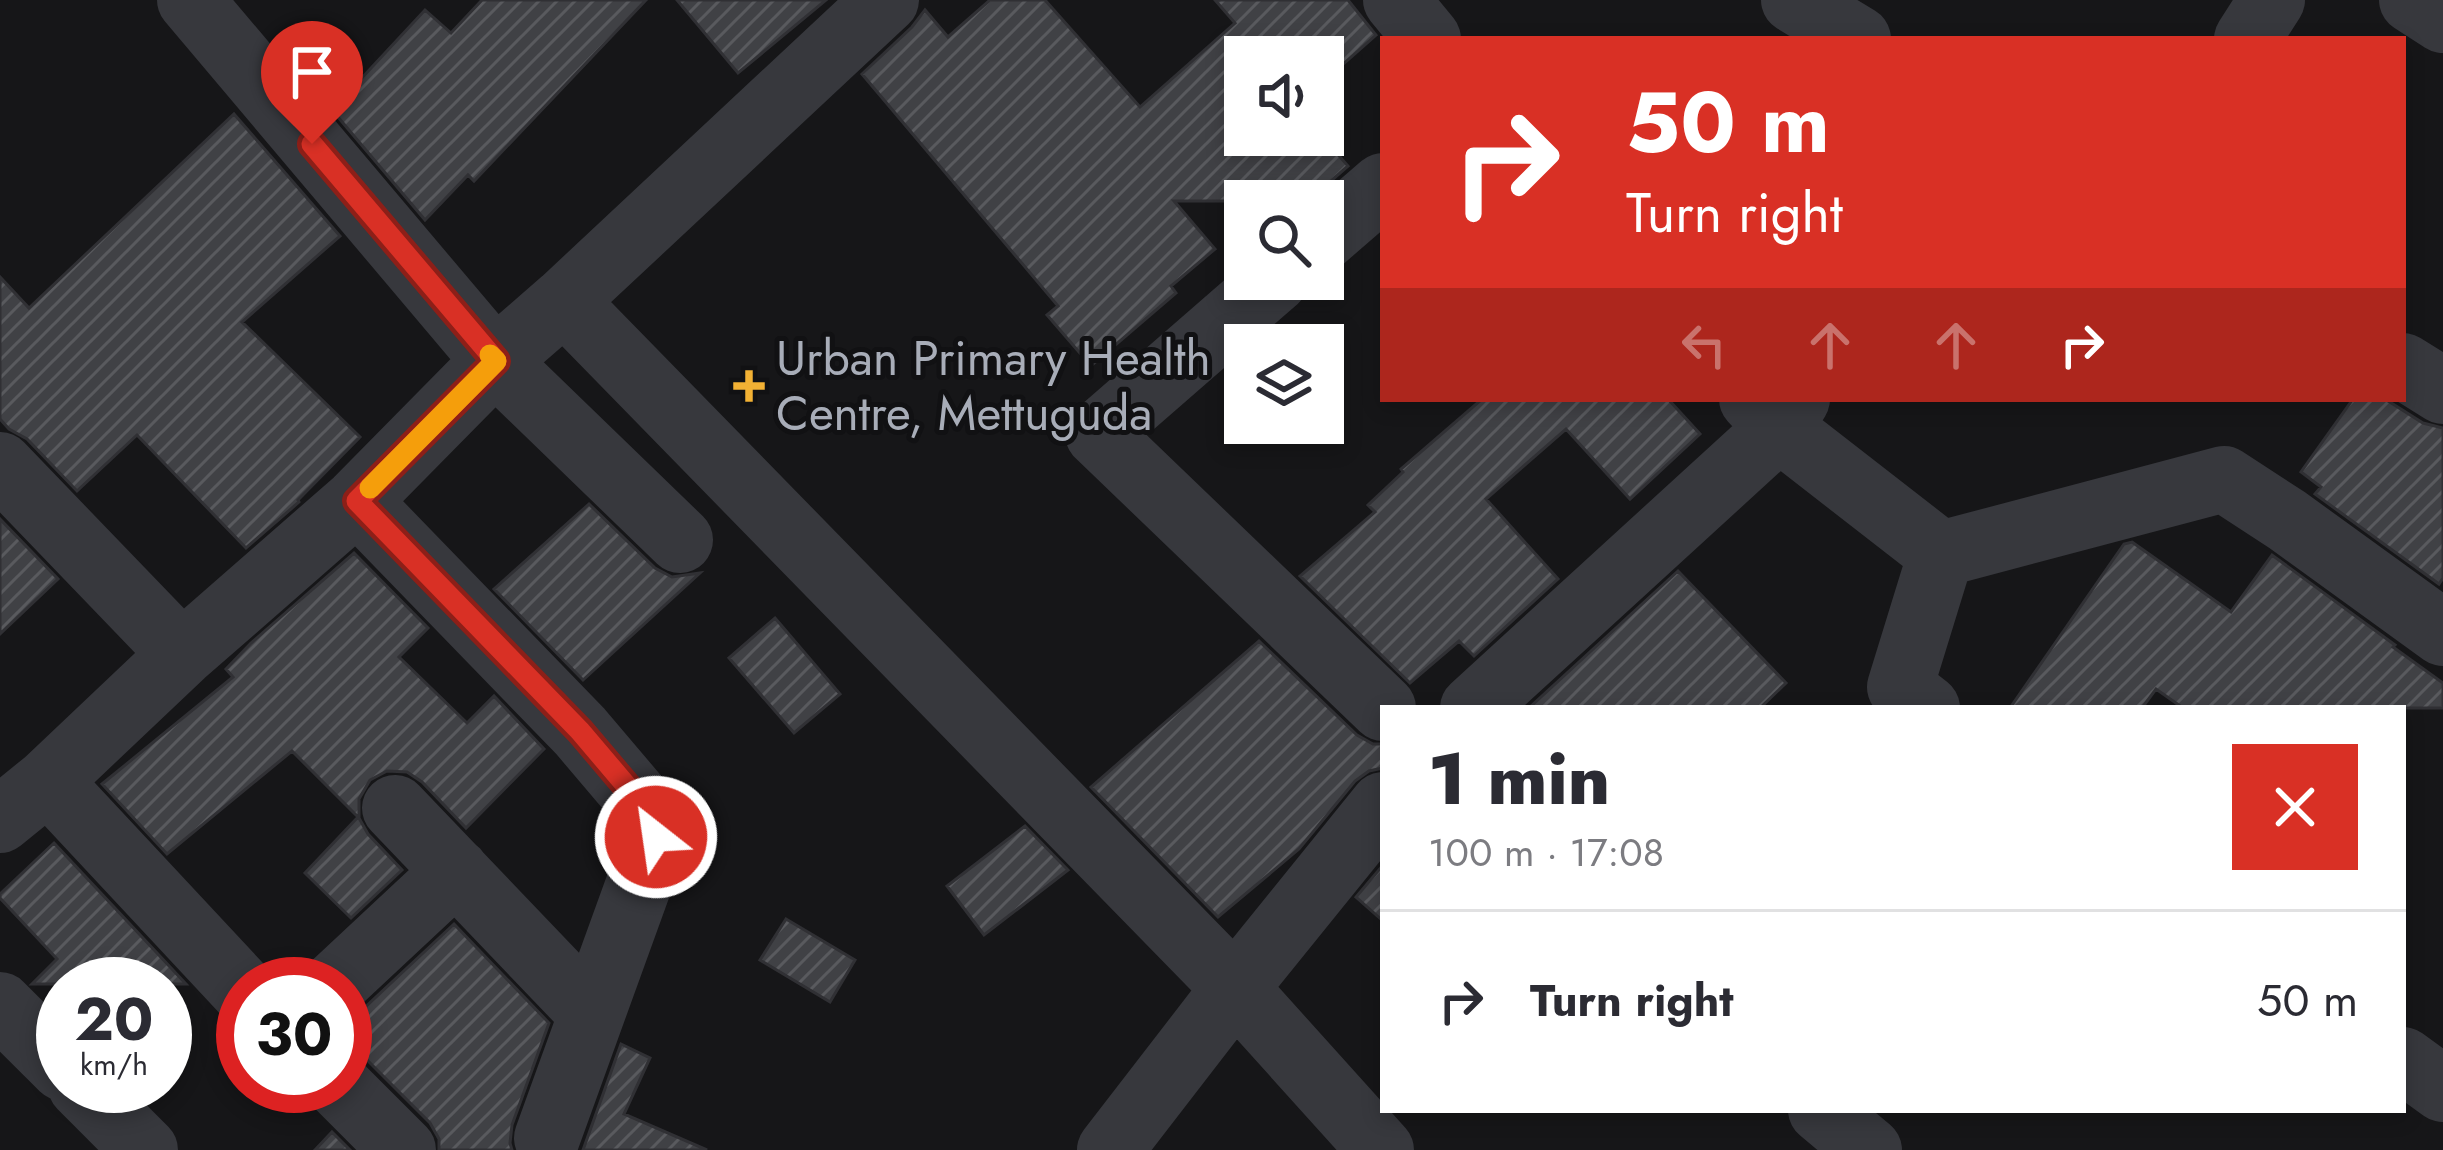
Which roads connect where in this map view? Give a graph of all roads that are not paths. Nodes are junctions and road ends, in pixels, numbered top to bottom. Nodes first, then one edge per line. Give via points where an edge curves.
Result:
1 (190, 0) edge
2 (886, 0) edge
3 (1396, 0) edge
4 (2272, 0) edge
5 (2412, 0) edge
6 (1797, 1) edge
7 (2443, 20) edge
8 (1426, 36) edge
9 (1853, 36) edge
10 (2249, 36) edge
11 (1380, 189) edge
12 (1344, 220) edge
13 (1252, 300) edge
14 (564, 302) junction
15 (496, 361) junction
16 (2406, 368) edge
17 (2443, 391) edge
18 (1776, 409) edge
19 (0, 465) edge
20 (357, 501) junction
21 (680, 540) dead end
22 (1941, 554) junction
23 (2443, 633) edge
24 (182, 654) junction
25 (1380, 705) edge
26 (1476, 705) edge
27 (1924, 705) edge
28 (24, 800) edge
29 (395, 808) dead end
30 (1380, 811) edge
31 (456, 871) junction
32 (364, 957) edge
33 (216, 967) edge
34 (1234, 988) junction
35 (0, 1005) edge
36 (592, 1014) junction
37 (36, 1041) edge
38 (2406, 1062) edge
39 (2443, 1089) edge
40 (108, 1113) edge
41 (366, 1113) edge
42 (1825, 1113) edge
43 (547, 1138) dead end
44 (146, 1150) edge
45 (404, 1150) edge
46 (1109, 1150) edge
47 (1381, 1150) edge
48 (1869, 1150) edge

1 - 15 street
2 - 14 street
3 - 8 street
4 - 10 street
5 - 7 street
6 - 9 street
11 - 12 street
13 - 25 street via 1098,434
14 - 15 street
14 - 34 street
15 - 20 street
15 - 21 street
16 - 17 street
18 - 22 street
18 - 26 street
19 - 24 street
20 - 24 street
20 - 36 street via 647,810 656,837
22 - 23 street via 2224,479
22 - 27 street via 1900,687
24 - 28 street
28 - 33 street
29 - 31 street
30 - 34 street
31 - 32 street
31 - 36 street
34 - 46 street
34 - 47 street
35 - 37 street
36 - 43 street
38 - 39 street
40 - 44 street
41 - 45 street
42 - 48 street

